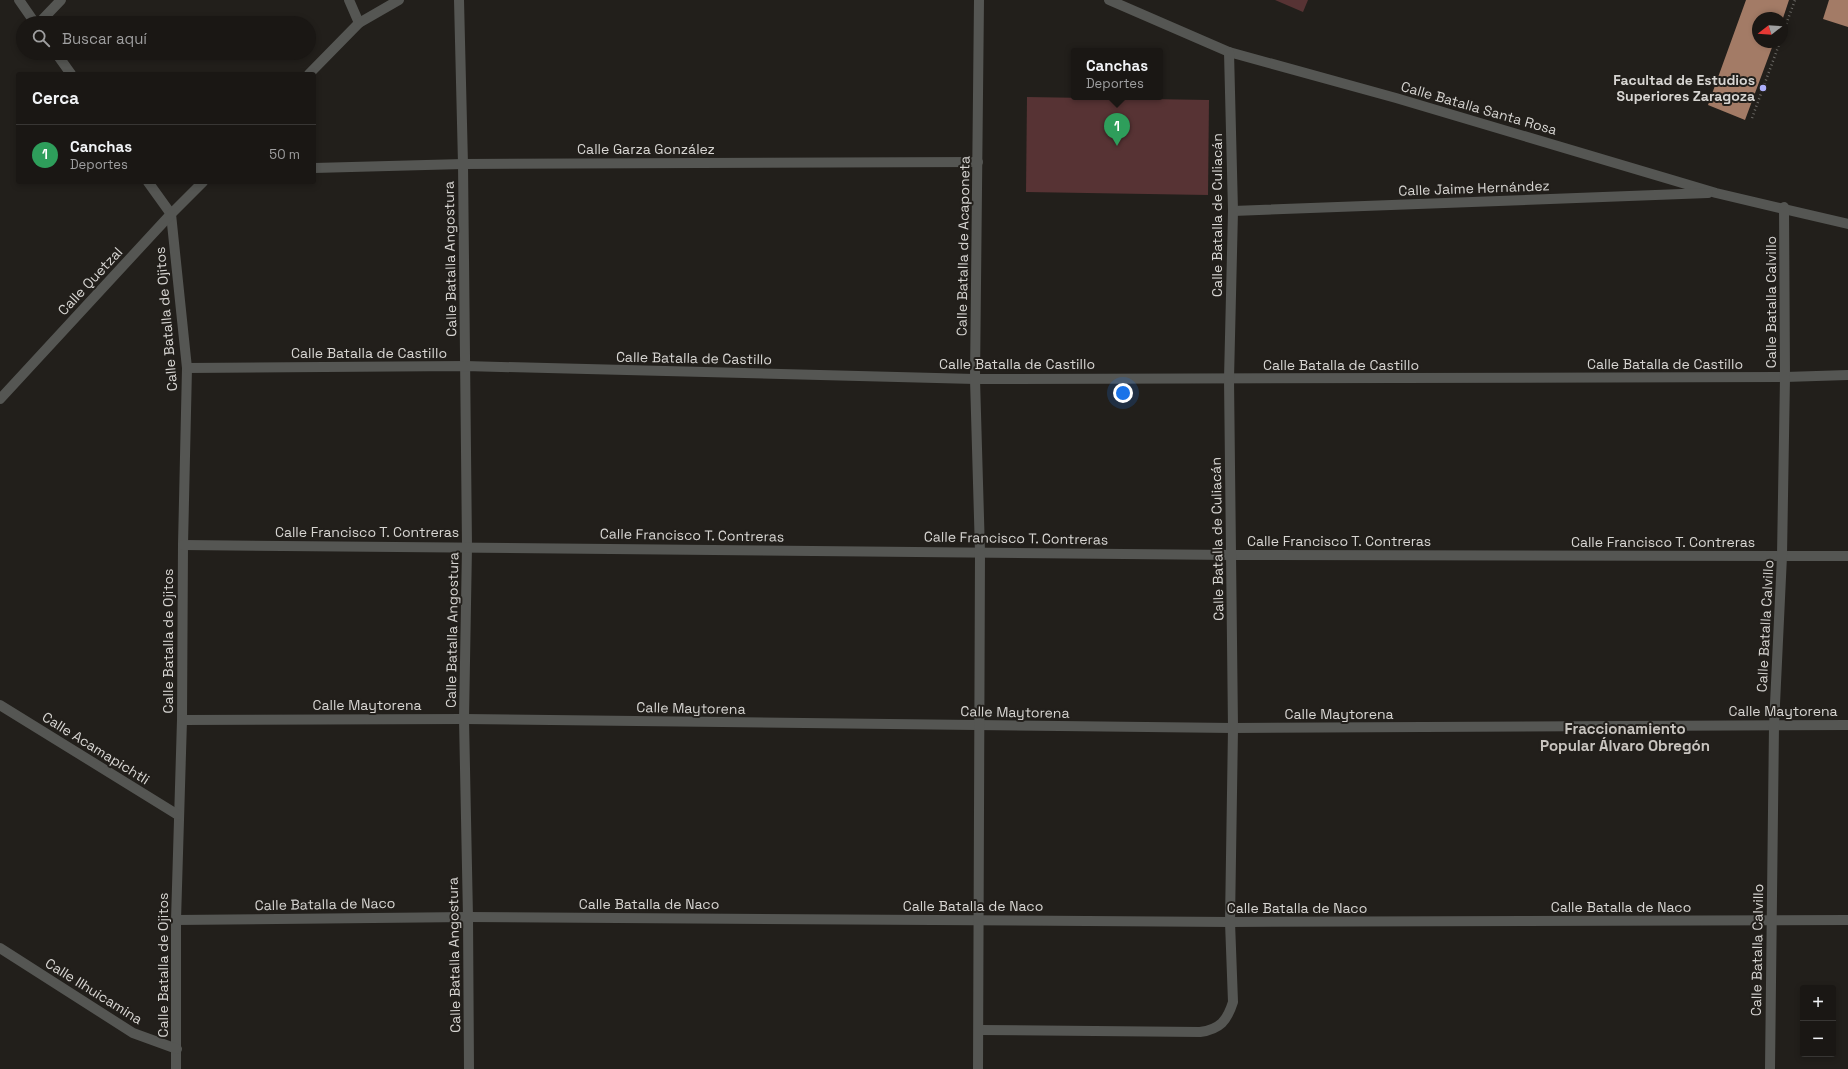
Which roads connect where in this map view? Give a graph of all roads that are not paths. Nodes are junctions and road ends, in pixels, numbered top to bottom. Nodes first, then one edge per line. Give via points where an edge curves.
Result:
1 (20, 0) edge
2 (61, 0) edge
3 (349, 0) edge
4 (399, 0) edge
5 (458, 0) edge
6 (979, 0) edge
7 (1109, 0) edge
8 (30, 16) edge
9 (46, 16) edge
10 (358, 24) junction
11 (1229, 52) junction
12 (61, 60) edge
13 (70, 72) edge
14 (311, 72) edge
15 (978, 162) junction
16 (463, 164) junction
17 (316, 168) edge
18 (149, 184) edge
19 (201, 184) edge
20 (1716, 193) junction
21 (1784, 208) junction
22 (1233, 211) junction
23 (171, 214) junction
24 (1848, 224) edge
25 (465, 366) junction
26 (187, 368) junction
27 (1848, 375) edge
28 (1785, 377) junction
29 (975, 378) junction
30 (1229, 379) junction
31 (0, 399) edge
32 (183, 545) junction
33 (467, 546) junction
34 (980, 552) junction
35 (1232, 555) junction
36 (1782, 556) junction
37 (1848, 556) edge
38 (0, 705) edge
39 (464, 719) junction
40 (182, 720) junction
41 (1774, 725) junction
42 (1848, 725) edge
43 (979, 726) junction
44 (1233, 728) junction
45 (178, 815) junction
46 (468, 917) junction
47 (176, 920) junction
48 (980, 920) junction
49 (1771, 920) junction
50 (1848, 920) edge
51 (1230, 922) junction
52 (0, 948) edge
53 (980, 1030) junction
54 (177, 1049) junction
55 (176, 1069) edge
56 (470, 1069) edge
57 (978, 1069) edge
58 (1770, 1069) edge

1 - 8 street
2 - 9 street
3 - 10 street
4 - 10 street
5 - 16 street, Calle Batalla Angostura
6 - 15 street, Calle Batalla de Acaponeta
7 - 11 street, Calle Batalla Santa Rosa
10 - 14 street
11 - 20 street, Calle Batalla Santa Rosa via 1396,98
11 - 22 street, Calle Batalla de Culiacán
12 - 13 street
15 - 16 street, Calle Garza González
15 - 29 street, Calle Batalla de Acaponeta
16 - 17 street, Calle Garza González
16 - 25 street, Calle Batalla Angostura
18 - 23 street
19 - 23 street, Calle Quetzal
20 - 21 street, Calle Batalla Santa Rosa
20 - 22 street, Calle Jaime Hernández
21 - 24 street, Calle Batalla Santa Rosa
21 - 28 street, Calle Batalla Calvillo
22 - 30 street, Calle Batalla de Culiacán
23 - 26 street, Calle Batalla de Ojitos
23 - 31 street, Calle Quetzal
25 - 26 street, Calle Batalla de Castillo
25 - 29 street, Calle Batalla de Castillo
25 - 33 street, Calle Batalla Angostura
26 - 32 street, Calle Batalla de Ojitos
27 - 28 street, Calle Batalla de Castillo
28 - 30 street, Calle Batalla de Castillo
28 - 36 street, Calle Batalla Calvillo
29 - 30 street, Calle Batalla de Castillo
29 - 34 street, Calle Batalla de Acaponeta
30 - 35 street, Calle Batalla de Culiacán
32 - 33 street, Calle Francisco T. Contreras
32 - 40 street, Calle Batalla de Ojitos
33 - 34 street, Calle Francisco T. Contreras
33 - 39 street, Calle Batalla Angostura
34 - 35 street, Calle Francisco T. Contreras
34 - 43 street, Calle Batalla de Acaponeta
35 - 36 street, Calle Francisco T. Contreras
35 - 44 street, Calle Batalla de Culiacán
36 - 37 street, Calle Francisco T. Contreras
36 - 41 street, Calle Batalla Calvillo
38 - 45 street, Calle Acamapichtli
39 - 40 street, Calle Maytorena
39 - 43 street, Calle Maytorena
39 - 46 street, Calle Batalla Angostura
40 - 45 street, Calle Batalla de Ojitos
41 - 42 street, Calle Maytorena
41 - 44 street, Calle Maytorena
41 - 49 street, Calle Batalla Calvillo
43 - 44 street, Calle Maytorena
43 - 48 street, Calle Batalla de Acaponeta
44 - 51 street, Calle Batalla de Culiacán
45 - 47 street, Calle Batalla de Ojitos
46 - 47 street, Calle Batalla de Naco
46 - 48 street, Calle Batalla de Naco
46 - 56 street, Calle Batalla Angostura
47 - 54 street, Calle Batalla de Ojitos
48 - 51 street, Calle Batalla de Naco
48 - 53 street, Calle Batalla de Acaponeta
49 - 50 street, Calle Batalla de Naco
49 - 51 street, Calle Batalla de Naco
49 - 58 street, Calle Batalla Calvillo
51 - 53 street, Calle Batalla de Culiacán via 1232,1002 1229,1014 1222,1024 1212,1030
52 - 54 street, Calle Ilhuicamina via 133,1033
53 - 57 street, Calle Batalla de Acaponeta
54 - 55 street, Calle Batalla de Ojitos

